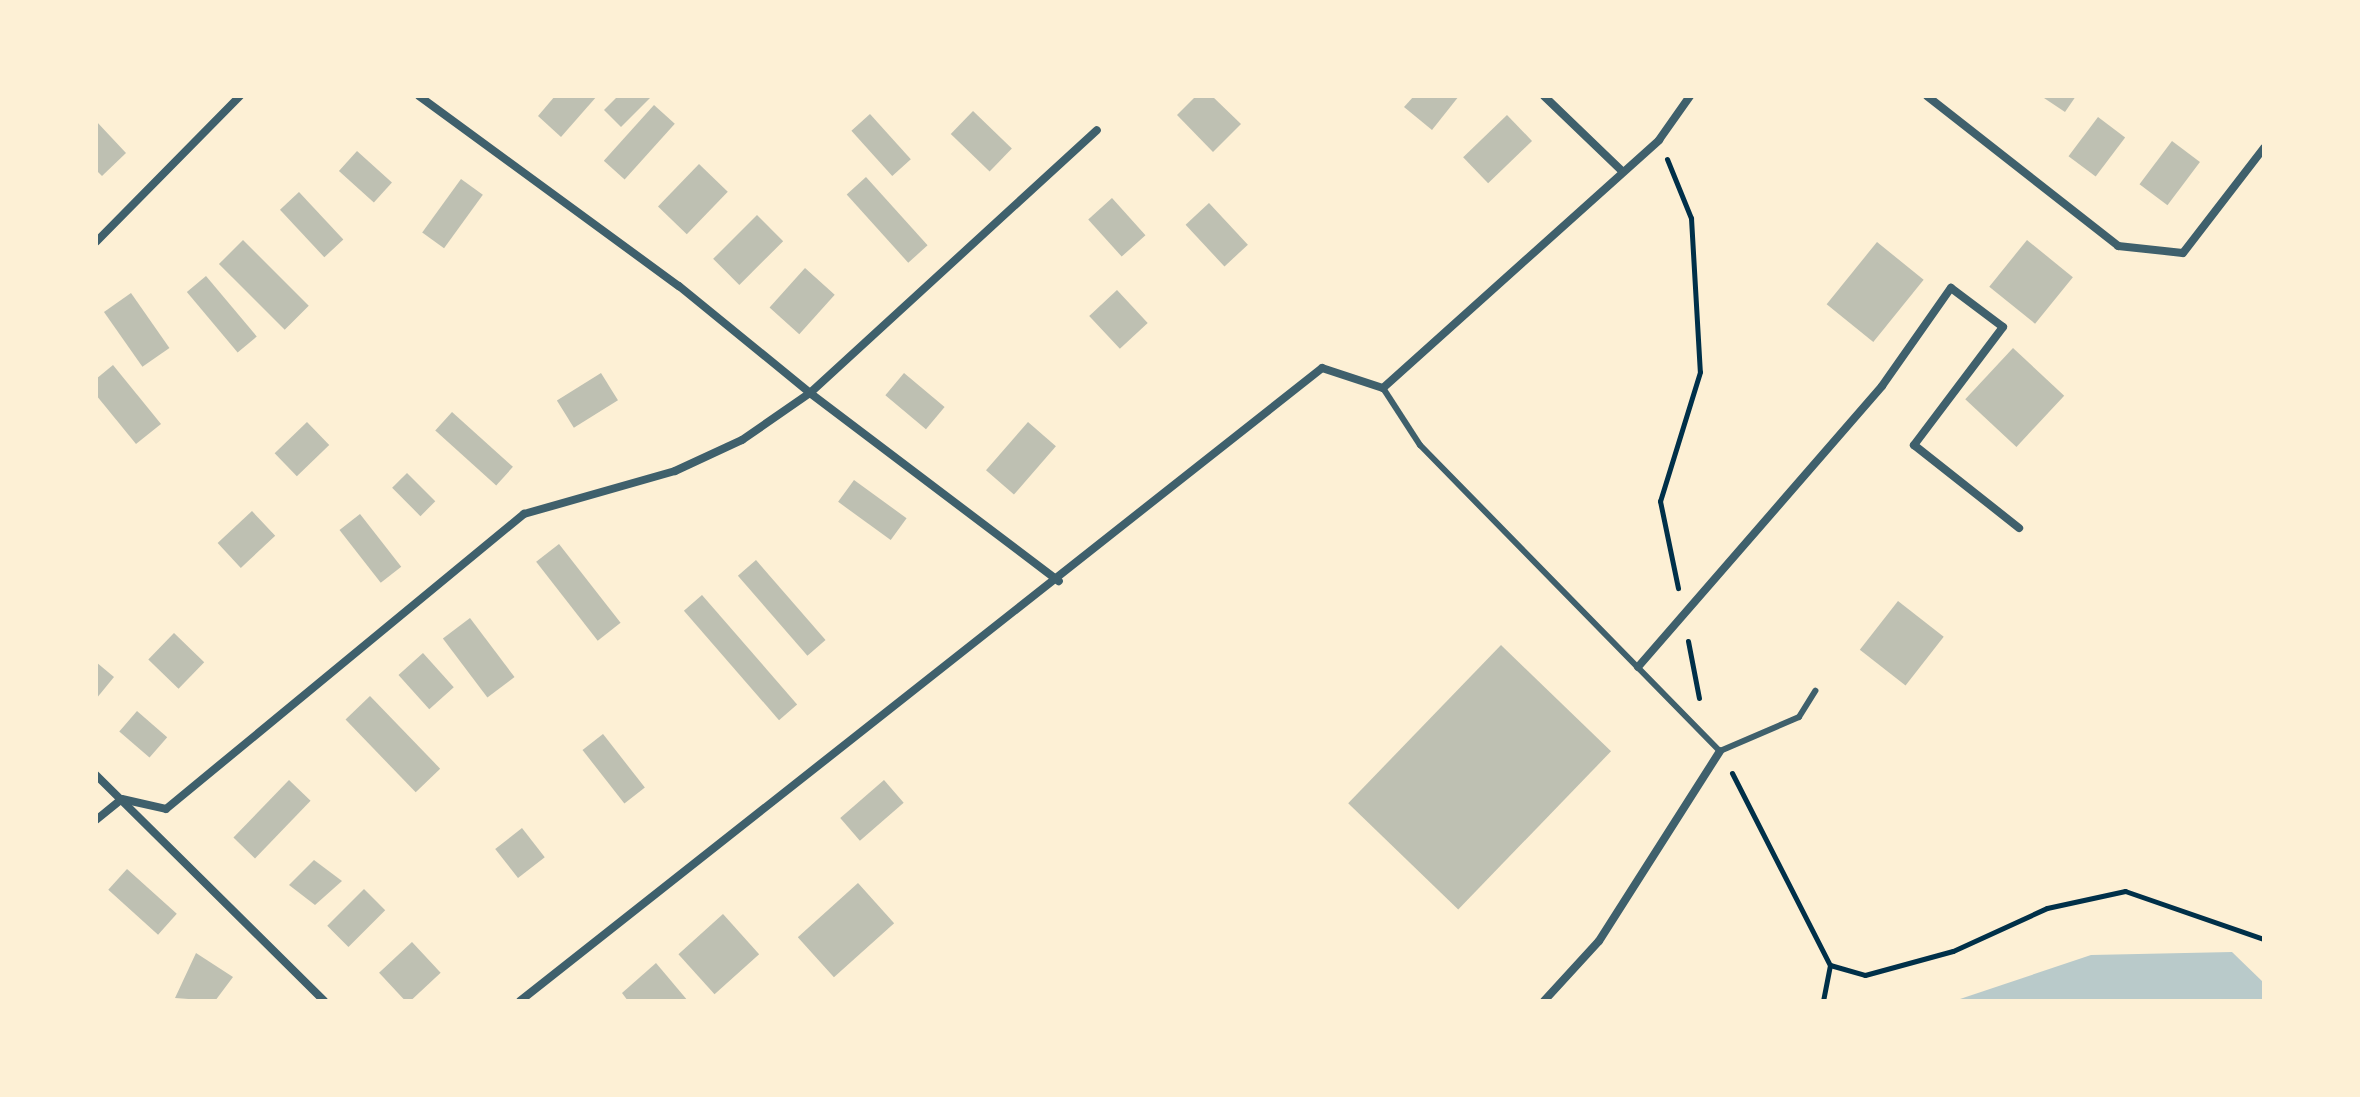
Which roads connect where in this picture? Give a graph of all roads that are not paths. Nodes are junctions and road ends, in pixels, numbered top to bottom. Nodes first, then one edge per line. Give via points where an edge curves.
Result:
1 (240, 96) edge
2 (419, 96) edge
3 (1544, 96) edge
4 (1690, 96) edge
5 (1927, 96) edge
6 (1097, 130) dead end
7 (2264, 148) edge
8 (1621, 170) junction
9 (96, 242) edge
10 (1383, 388) junction
11 (810, 393) junction
12 (2019, 528) dead end
13 (1059, 581) junction
14 (1638, 667) junction
15 (1815, 691) dead end
16 (1720, 751) junction
17 (96, 775) edge
18 (122, 799) junction
19 (96, 820) edge
20 (324, 1001) edge
21 (520, 1001) edge
22 (1544, 1001) edge

1 - 9 street
2 - 11 street via 679,286
3 - 8 street
4 - 8 street via 1659,140
5 - 7 street via 2118,246 2183,253
6 - 11 street
8 - 10 street
10 - 13 street via 1322,368
10 - 14 lane via 1420,445
11 - 13 street
11 - 18 street via 742,440 675,471 524,514 166,809
12 - 14 street via 1914,445 2003,327 1951,288 1882,386
13 - 21 street
14 - 16 lane
15 - 16 lane via 1799,717
16 - 22 street via 1599,941
17 - 18 street
18 - 19 street
18 - 20 street

